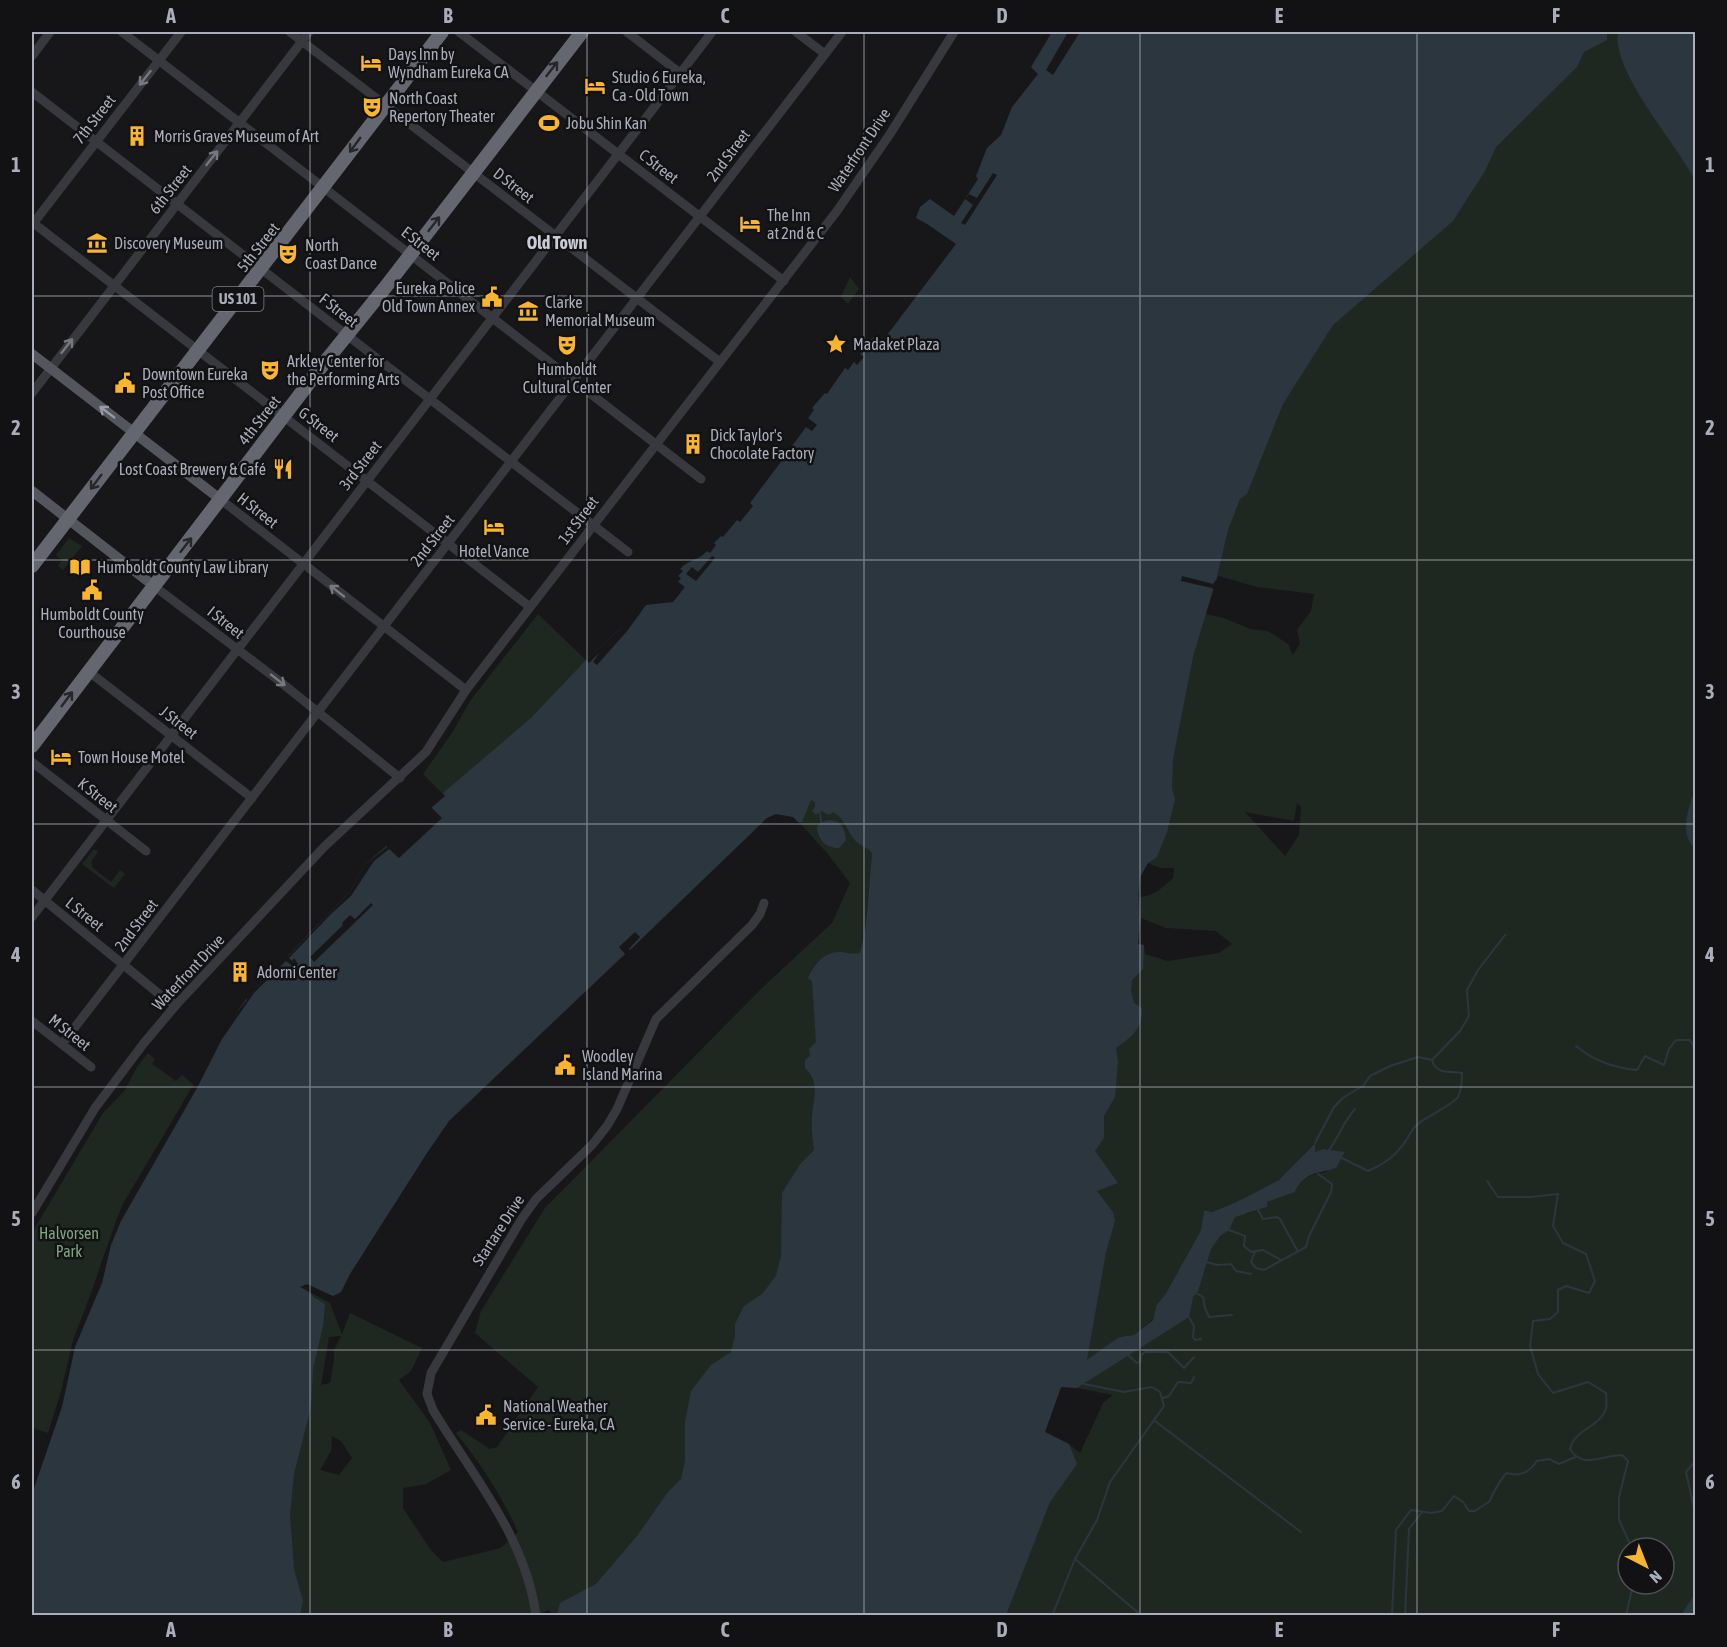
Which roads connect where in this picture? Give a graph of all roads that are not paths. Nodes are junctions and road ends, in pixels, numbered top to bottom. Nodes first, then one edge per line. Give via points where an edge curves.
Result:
1 (50, 32) edge
2 (122, 32) edge
3 (181, 32) edge
4 (290, 32) edge
5 (309, 32) edge
6 (442, 32) edge
7 (459, 32) edge
8 (582, 32) edge
9 (627, 32) edge
10 (712, 32) edge
11 (796, 32) edge
12 (842, 32) edge
13 (954, 32) edge
14 (302, 41) junction
15 (825, 54) junction
16 (32, 56) edge
17 (159, 60) junction
18 (681, 73) junction
19 (536, 90) junction
20 (32, 92) edge
21 (385, 104) junction
22 (240, 122) junction
23 (96, 141) junction
24 (618, 154) junction
25 (474, 173) junction
26 (324, 187) junction
27 (177, 204) junction
28 (700, 216) junction
29 (32, 223) edge
30 (555, 236) junction
31 (411, 254) junction
32 (262, 268) junction
33 (783, 281) junction
34 (114, 285) junction
35 (637, 298) junction
36 (493, 318) junction
37 (346, 334) junction
38 (199, 350) junction
39 (32, 354) edge
40 (720, 362) junction
41 (50, 368) junction
42 (574, 380) junction
43 (32, 393) edge
44 (430, 399) junction
45 (283, 416) junction
46 (134, 433) junction
47 (656, 444) junction
48 (511, 462) junction
49 (701, 479) dead end
50 (367, 481) junction
51 (32, 491) edge
52 (220, 499) junction
53 (68, 519) junction
54 (593, 526) junction
55 (448, 543) junction
56 (628, 552) dead end
57 (303, 564) junction
58 (32, 566) edge
59 (154, 586) junction
60 (530, 607) junction
61 (384, 627) junction
62 (237, 650) junction
63 (88, 671) junction
64 (466, 690) junction
65 (318, 712) junction
66 (171, 735) junction
67 (32, 746) edge
68 (32, 762) edge
69 (400, 778) junction
70 (252, 798) junction
71 (106, 820) junction
72 (146, 851) dead end
73 (32, 890) edge
74 (45, 900) junction
75 (764, 903) dead end
76 (32, 917) edge
77 (124, 966) junction
78 (176, 1005) junction
79 (32, 1021) edge
80 (62, 1044) junction
81 (91, 1067) dead end
82 (32, 1213) edge
83 (536, 1616) edge

1 - 16 street
2 - 17 street, E Street
3 - 17 street, 7th Street
4 - 14 street, D Street
5 - 14 street, 6th Street
6 - 21 highway, 5th Street / US 101
7 - 19 street, C Street
19 -> 8 highway, 4th Street
9 - 18 street
10 - 18 street, 3rd Street
11 - 15 street
12 - 15 street, 2nd Street
13 - 33 street, Waterfront Drive via 890,134
14 - 21 street, D Street
14 - 22 street, 6th Street
15 - 28 street, 2nd Street
17 - 22 street, E Street
17 -> 23 street, 7th Street
18 - 24 street, 3rd Street
19 - 24 street, C Street
19 - 25 highway, 4th Street
20 - 23 street, F Street
21 - 25 street, D Street
21 -> 26 highway, 5th Street / US 101
22 - 26 street, E Street
27 -> 22 street, 6th Street
23 - 27 street, F Street
23 - 29 street, 7th Street
24 - 28 street, C Street
24 - 30 street, 3rd Street
25 - 30 street, D Street
31 -> 25 highway, 4th Street
26 - 31 street, E Street
26 - 32 highway, 5th Street / US 101
27 - 32 street, F Street
27 - 34 street, 6th Street
28 - 33 street, C Street
28 - 35 street, 2nd Street
29 - 34 street, G Street
30 - 35 street, D Street
30 - 36 street, 3rd Street
31 - 36 street, E Street
31 - 37 highway, 4th Street
32 - 37 street, F Street
32 - 38 highway, 5th Street / US 101
33 - 40 street, 1st Street
34 - 38 street, G Street
41 -> 34 street, 6th Street
35 - 40 street, D Street
35 - 42 street, 2nd Street
36 - 42 street, E Street
36 - 44 street, 3rd Street
37 - 44 street, F Street
37 - 45 highway, 4th Street
38 - 45 street, G Street
38 - 46 highway, 5th Street / US 101
39 - 41 main road, H Street
40 - 47 street, 1st Street
41 - 43 street, 6th Street
46 -> 41 main road, H Street
42 - 47 street, E Street
42 - 48 street, 2nd Street
44 - 48 street, F Street
44 - 50 street, 3rd Street
45 - 50 street, G Street
45 - 52 highway, 4th Street
46 - 52 main road, H Street
46 -> 53 highway, 5th Street / US 101
47 - 49 street, E Street
47 - 54 street, 1st Street
48 - 54 street, F Street
48 - 55 street, 2nd Street
50 - 55 street, G Street
50 - 57 street, 3rd Street
51 - 53 main road, I Street
52 - 57 street, H Street
59 -> 52 highway, 4th Street
53 - 58 highway, 5th Street / US 101
53 - 59 main road, I Street
54 - 56 street, F Street
54 - 60 street, 1st Street
55 - 60 street, G Street
55 - 61 street, 2nd Street
61 -> 57 street, H Street
57 - 62 street, 3rd Street
59 - 62 street, I Street
59 - 63 highway, 4th Street
60 - 64 street, 1st Street
61 - 64 street, H Street
61 - 65 street, 2nd Street
62 -> 65 street, I Street
62 - 66 street, 3rd Street
63 - 66 street, J Street
67 -> 63 highway, 4th Street
64 - 69 street, 1st Street via 434,742
65 - 69 street, I Street
65 - 70 street, 2nd Street
66 - 70 street, J Street
66 - 71 street, 3rd Street
68 - 71 street, K Street
69 - 78 street, Waterfront Drive via 324,847
70 - 77 street, 2nd Street
71 - 72 street, K Street
71 - 74 street, 3rd Street
73 - 74 street, L Street
74 - 76 street, 3rd Street
74 - 77 street, L Street
75 - 83 street, Startare Drive via 752,925 656,1019 608,1126 530,1206 431,1373 430,1402 508,1532 527,1576
77 - 78 street, L Street
77 - 80 street, 2nd Street
78 - 82 street, Waterfront Drive via 95,1108
79 - 80 street, M Street
80 - 81 street, M Street

